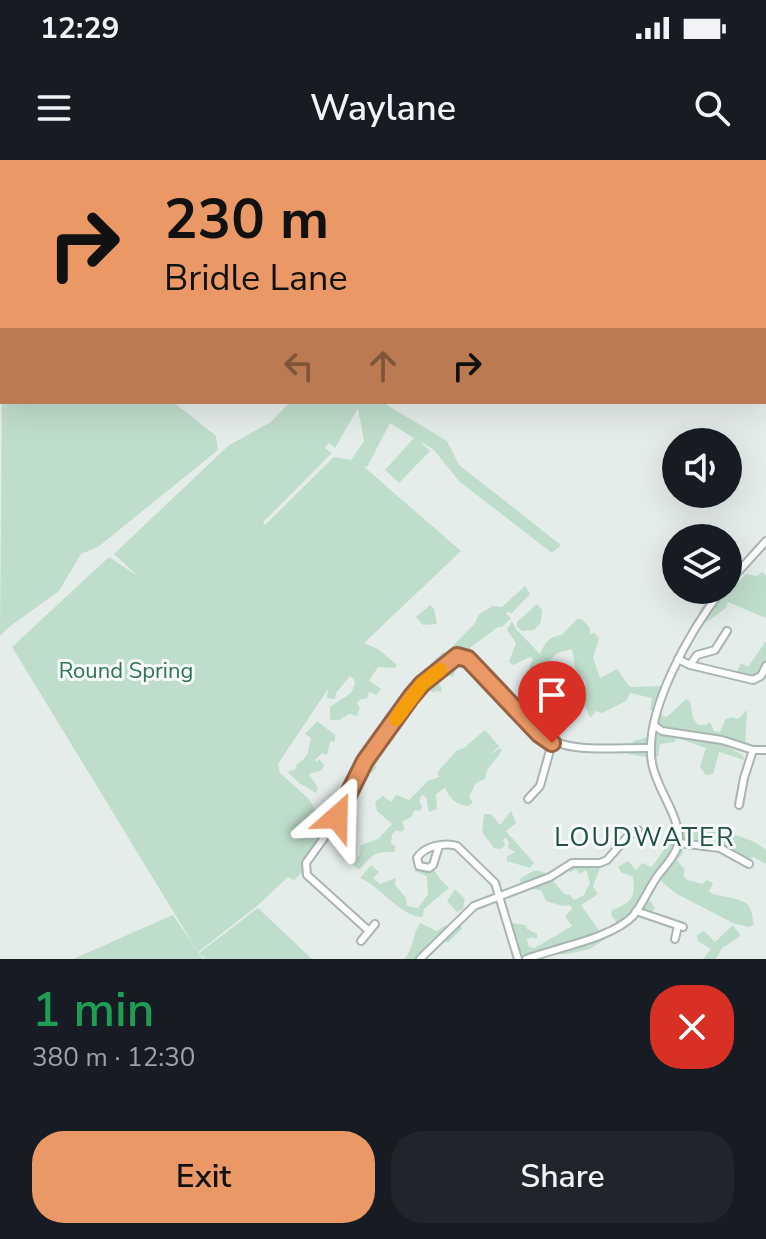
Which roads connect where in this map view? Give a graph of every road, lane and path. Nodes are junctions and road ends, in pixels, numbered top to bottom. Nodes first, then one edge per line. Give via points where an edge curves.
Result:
1 (766, 541) edge
2 (742, 568) edge
3 (711, 604) edge
4 (727, 631) dead end
5 (678, 659) junction
6 (690, 665) junction
7 (766, 666) edge
8 (655, 726) junction
9 (552, 743) junction
10 (651, 748) junction
11 (753, 750) junction
12 (766, 750) edge
13 (528, 799) dead end
14 (740, 806) dead end
15 (635, 834) dead end
16 (679, 843) junction
17 (439, 846) dead end
18 (749, 864) dead end
19 (500, 894) junction
20 (636, 911) junction
21 (375, 924) dead end
22 (369, 931) junction
23 (675, 939) dead end
24 (361, 941) dead end
25 (420, 959) edge
26 (518, 959) edge
27 (526, 959) edge

1 - 2 street
3 - 5 street
4 - 6 street via 715,650 697,655
5 - 6 street
5 - 8 street
6 - 7 street via 753,680
8 - 10 street
8 - 11 street
9 - 10 street
9 - 13 street via 540,786
9 - 22 street via 468,659 457,656 422,684 365,761 334,824 306,863 307,875
10 - 16 street
11 - 12 street
11 - 14 street
15 - 19 street via 600,863 572,863 550,877
16 - 18 street via 702,845
16 - 20 street
17 - 19 street via 457,846
19 - 25 street via 461,916
19 - 26 street
20 - 23 street via 680,927
20 - 27 street via 613,931
21 - 22 street
22 - 24 street

